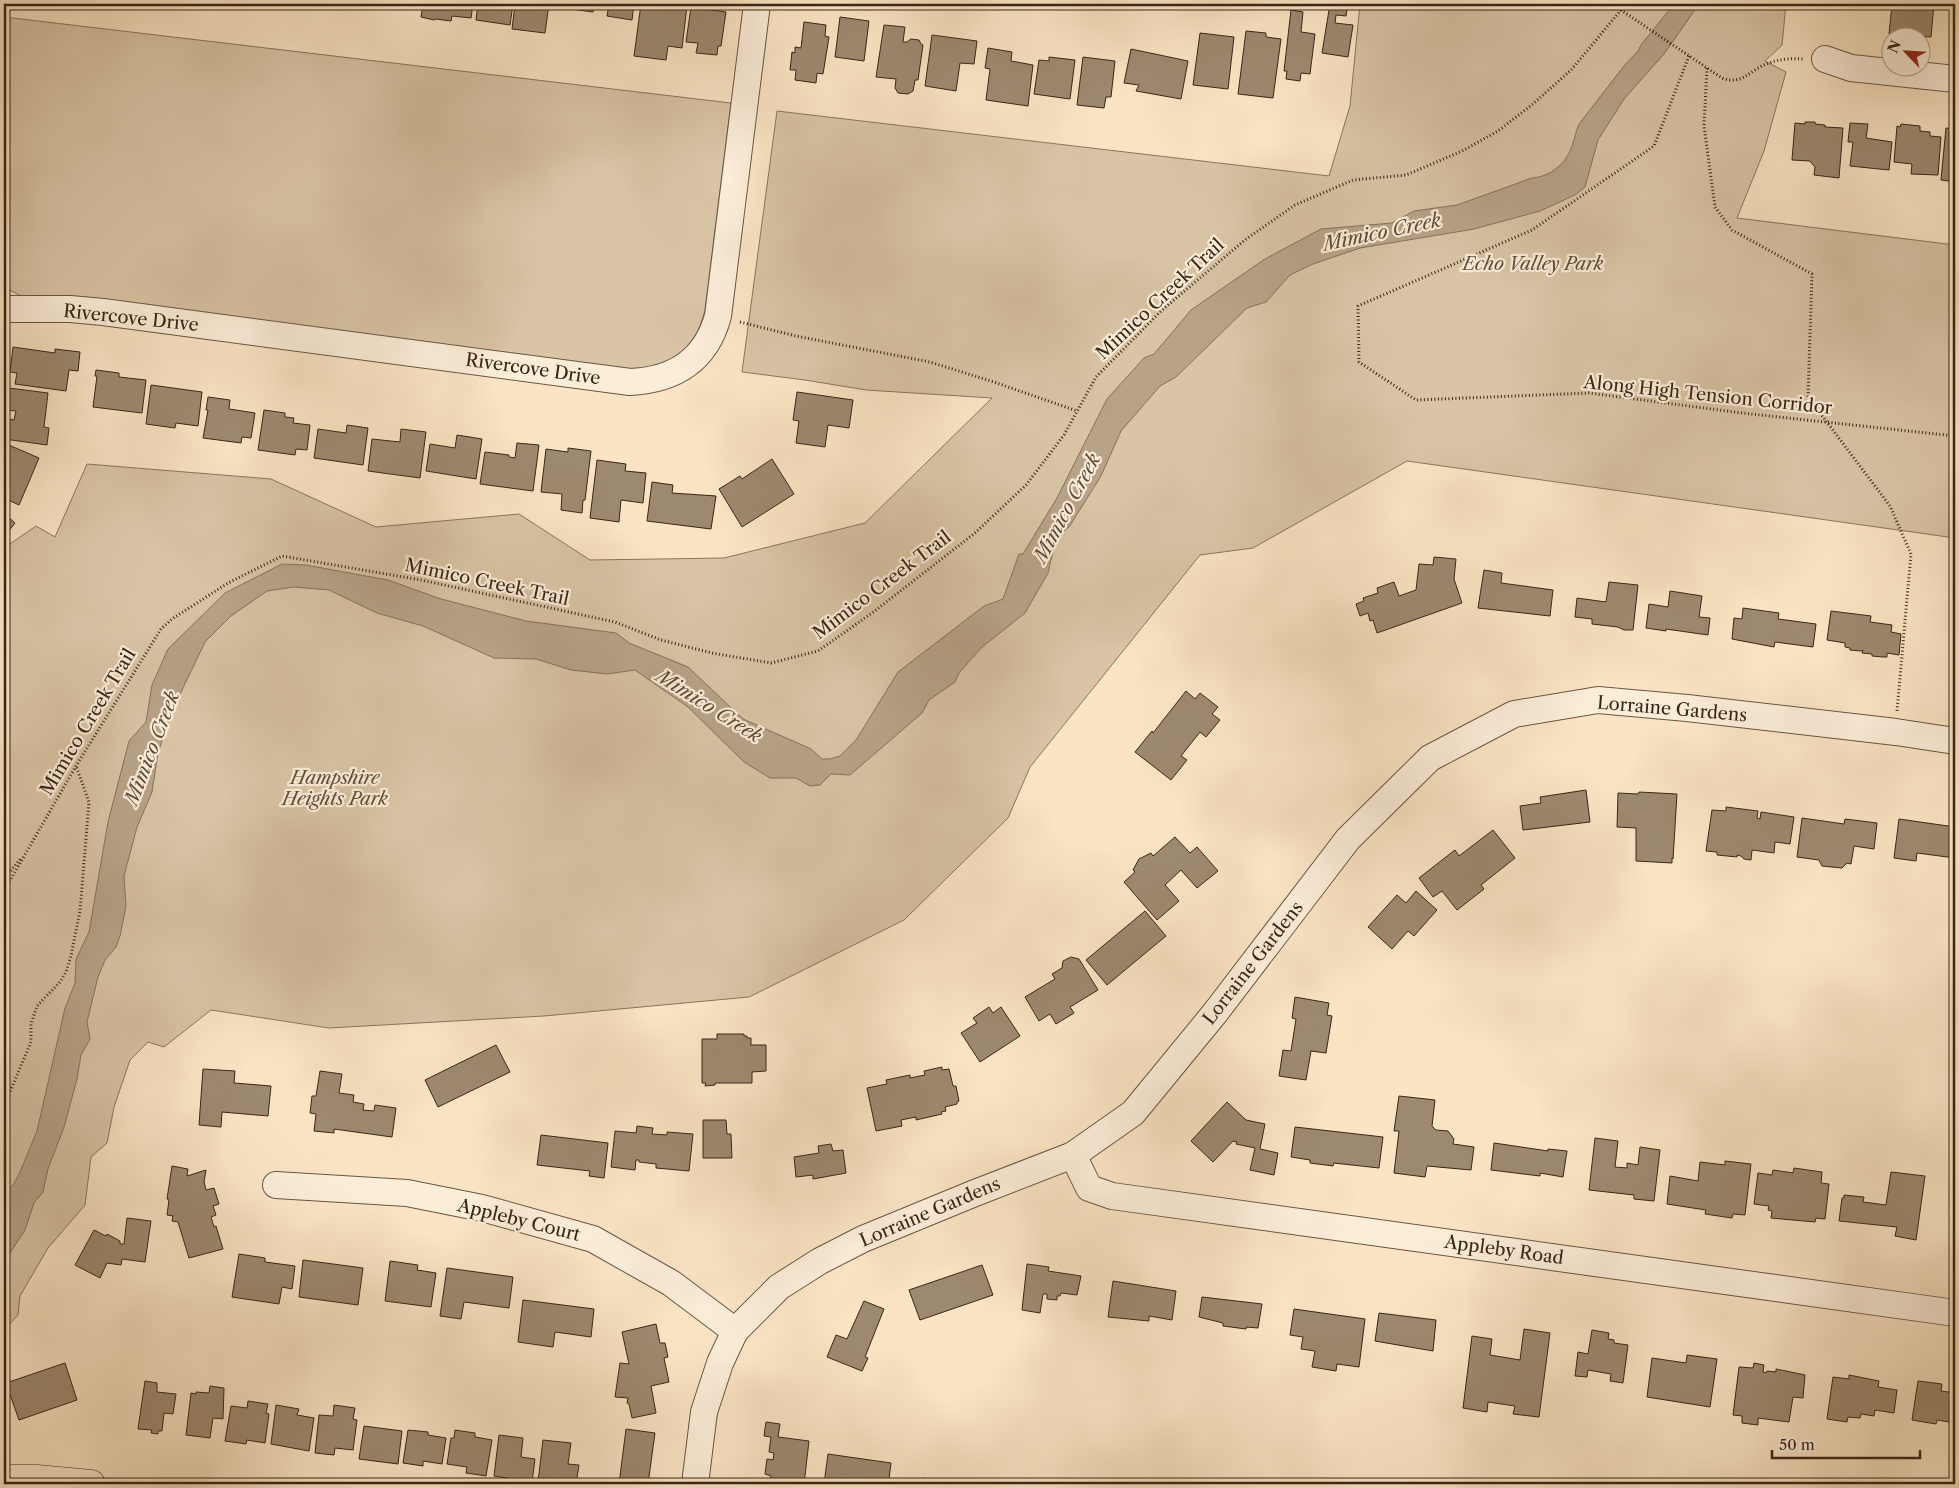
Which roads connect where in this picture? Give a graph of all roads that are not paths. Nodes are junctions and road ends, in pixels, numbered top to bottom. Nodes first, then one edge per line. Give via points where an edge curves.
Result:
1 (757, 4) edge
2 (1825, 59) road end
3 (1955, 79) edge
4 (4, 309) edge
5 (1955, 741) edge
6 (1073, 1155) junction
7 (276, 1185) dead end
8 (1955, 1313) edge
9 (735, 1331) junction
10 (4, 1479) edge
11 (91, 1484) edge
12 (695, 1484) edge

1 - 4 street, Rivercove Drive via 718,316 705,347 668,376 630,382 103,312
2 - 3 street via 1851,68
5 - 6 street, Lorraine Gardens via 1598,700 1514,714 1430,758 1348,839 1133,1114
6 - 8 street, Appleby Road via 1089,1188 1112,1196
6 - 9 street, Lorraine Gardens via 975,1192 820,1261 779,1287
7 - 9 street, Appleby Court via 407,1193 482,1208 593,1239 671,1283
9 - 12 street, Lorraine Gardens via 720,1363 704,1412
10 - 11 main road

